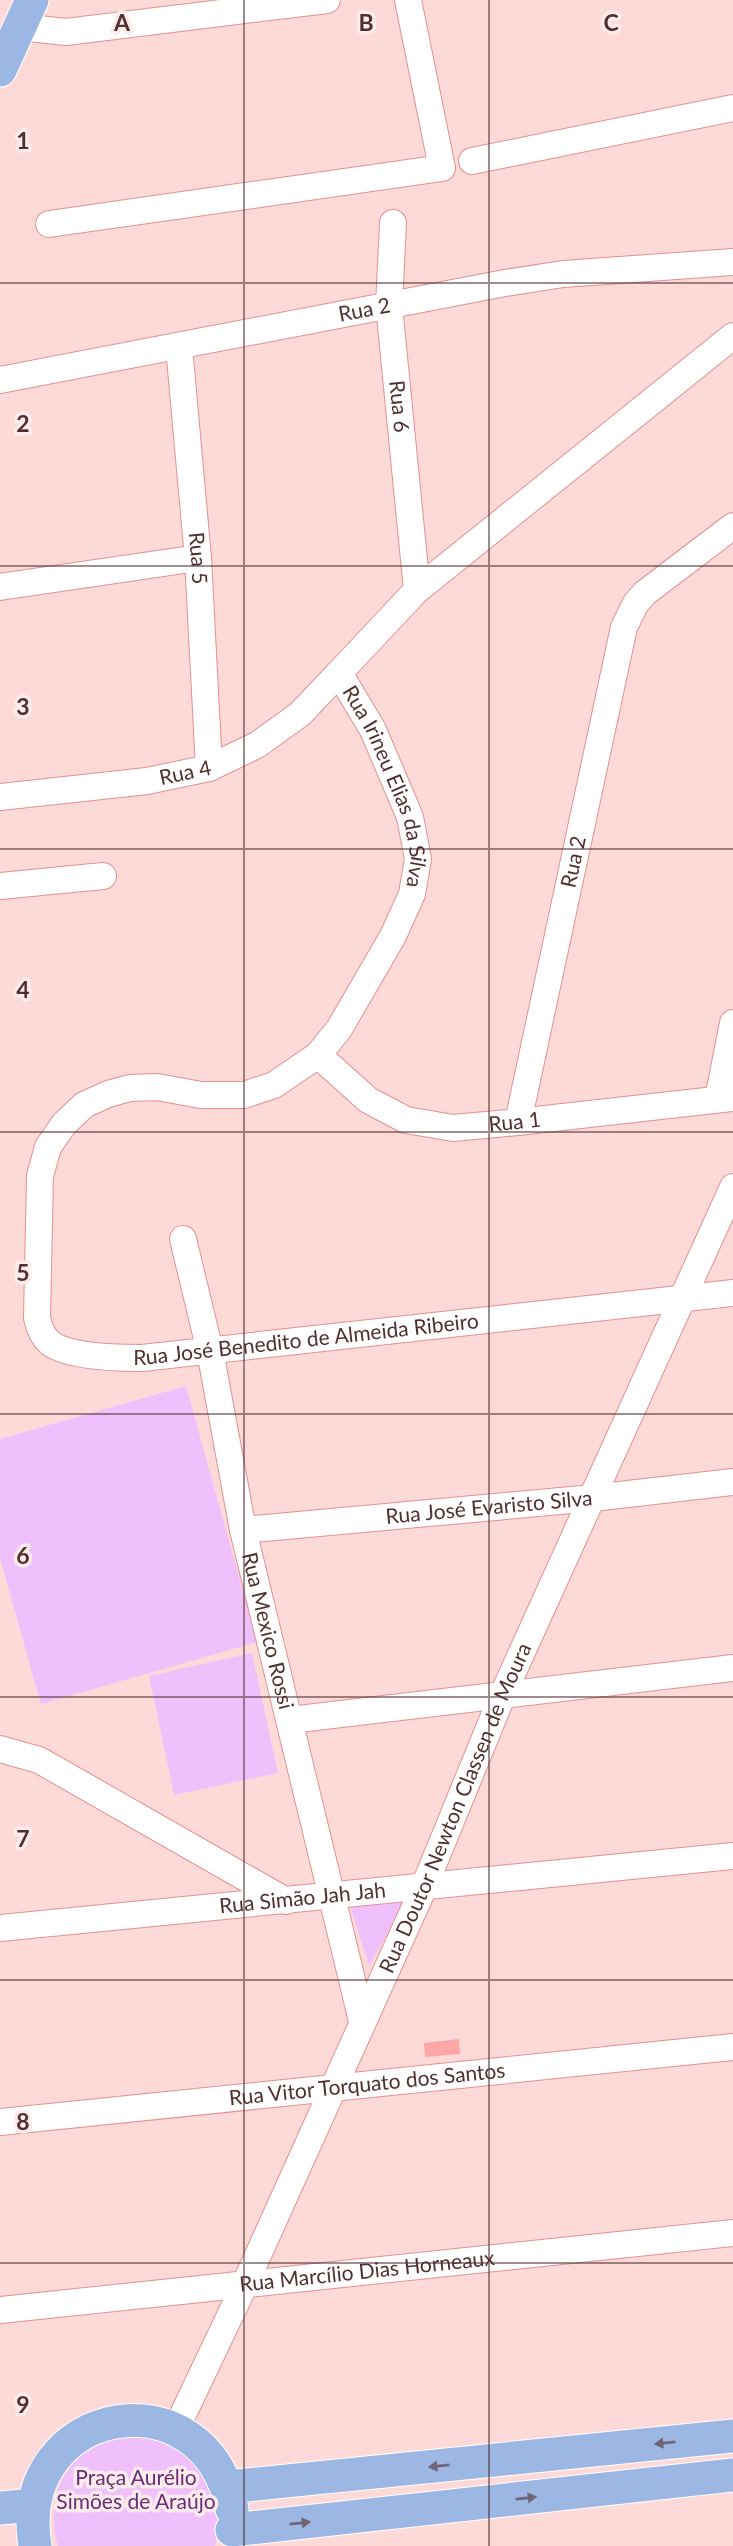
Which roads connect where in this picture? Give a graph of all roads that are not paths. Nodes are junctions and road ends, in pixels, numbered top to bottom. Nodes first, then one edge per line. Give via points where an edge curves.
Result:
1 (327, 0) edge
2 (408, 0) edge
3 (26, 14) edge
4 (0, 70) edge
5 (733, 108) edge
6 (472, 160) dead end
7 (393, 223) dead end
8 (49, 224) dead end
9 (733, 262) edge
10 (389, 306) junction
11 (733, 336) edge
12 (179, 347) junction
13 (0, 380) edge
14 (733, 526) edge
15 (198, 558) junction
16 (0, 587) edge
17 (417, 590) junction
18 (339, 673) junction
19 (209, 768) junction
20 (0, 797) edge
21 (103, 876) dead end
22 (0, 886) edge
23 (733, 1023) edge
24 (318, 1055) junction
25 (725, 1099) edge
26 (518, 1122) junction
27 (40, 1177) joint
28 (733, 1187) edge
29 (183, 1239) dead end
30 (733, 1293) edge
31 (684, 1299) junction
32 (211, 1351) junction
33 (733, 1482) edge
34 (593, 1498) junction
35 (243, 1530) junction
36 (733, 1668) edge
37 (503, 1693) junction
38 (290, 1720) junction
39 (0, 1749) edge
40 (733, 1856) edge
41 (424, 1887) junction
42 (330, 1896) junction
43 (286, 1901) junction
44 (0, 1928) edge
45 (362, 2021) junction
46 (733, 2047) edge
47 (332, 2089) junction
48 (0, 2122) edge
49 (733, 2233) edge
50 (245, 2284) junction
51 (0, 2310) edge
52 (176, 2429) junction
53 (733, 2436) edge
54 (733, 2475) edge
55 (227, 2487) junction
56 (33, 2505) junction
57 (0, 2508) edge
58 (230, 2538) edge
59 (35, 2546) edge

1 - 3 street via 66,32
2 - 8 street via 442,168
3 - 4 main road
5 - 6 street
7 - 10 street, Rua 6
9 - 10 street, Rua 2 via 563,274
10 - 12 street, Rua 2
10 - 17 street, Rua 6
11 - 17 street, Rua Irineu Elias da Silva
12 - 13 street, Rua 2
12 - 15 street, Rua 5
14 - 26 street, Rua 2 via 636,603 624,628
15 - 16 street
15 - 19 street, Rua 5
17 - 18 street, Rua Irineu Elias da Silva
18 - 19 street, Rua 4 via 300,714 257,744
18 - 24 street, Rua Irineu Elias da Silva via 373,730 410,817 418,859 412,894 393,936 340,1029
19 - 20 street, Rua 4
21 - 22 street
23 - 25 street
24 - 26 street, Rua 1 via 368,1100 406,1120 453,1128
24 - 27 street, Rua Irineu Elias da Silva via 274,1085 244,1095 201,1095 158,1087 130,1087 108,1094 84,1105 64,1124 48,1147
25 - 26 street, Rua 1
27 - 32 street, Rua José Benedito de Almeida Ribeiro via 37,1318 49,1342 62,1350 119,1358
28 - 31 street, Rua Doutor Newton Classen de Moura
29 - 32 street, Rua Mexico Rossi
30 - 31 street, Rua José Benedito de Almeida Ribeiro
31 - 32 street, Rua José Benedito de Almeida Ribeiro
31 - 34 street, Rua Doutor Newton Classen de Moura
32 - 35 street, Rua Mexico Rossi
33 - 34 street, Rua José Evaristo Silva
34 - 35 street, Rua José Evaristo Silva
34 - 37 street, Rua Doutor Newton Classen de Moura
35 - 38 street, Rua Mexico Rossi
36 - 37 street
37 - 38 street
37 - 41 street, Rua Doutor Newton Classen de Moura
38 - 42 street, Rua Mexico Rossi
39 - 43 street via 39,1760
40 - 41 street, Rua Simão Jah Jah
41 - 42 street, Rua Simão Jah Jah
41 - 45 street, Rua Doutor Newton Classen de Moura
42 - 43 street, Rua Simão Jah Jah
42 - 45 street, Rua Mexico Rossi
43 - 44 street, Rua Simão Jah Jah
45 - 47 street, Rua Doutor Newton Classen de Moura
46 - 47 street, Rua Vitor Torquato dos Santos
47 - 48 street, Rua Vitor Torquato dos Santos
47 - 50 street, Rua Doutor Newton Classen de Moura
49 - 50 street, Rua Marcílio Dias Horneaux
50 - 51 street, Rua Marcílio Dias Horneaux
50 - 52 street, Rua Doutor Newton Classen de Moura
52 - 55 main road via 198,2444
52 - 56 main road via 146,2421 115,2421 85,2431 60,2450 42,2475
53 -> 55 main road
58 -> 54 main road
55 - 58 main road via 232,2509
56 - 57 main road
56 - 59 main road

